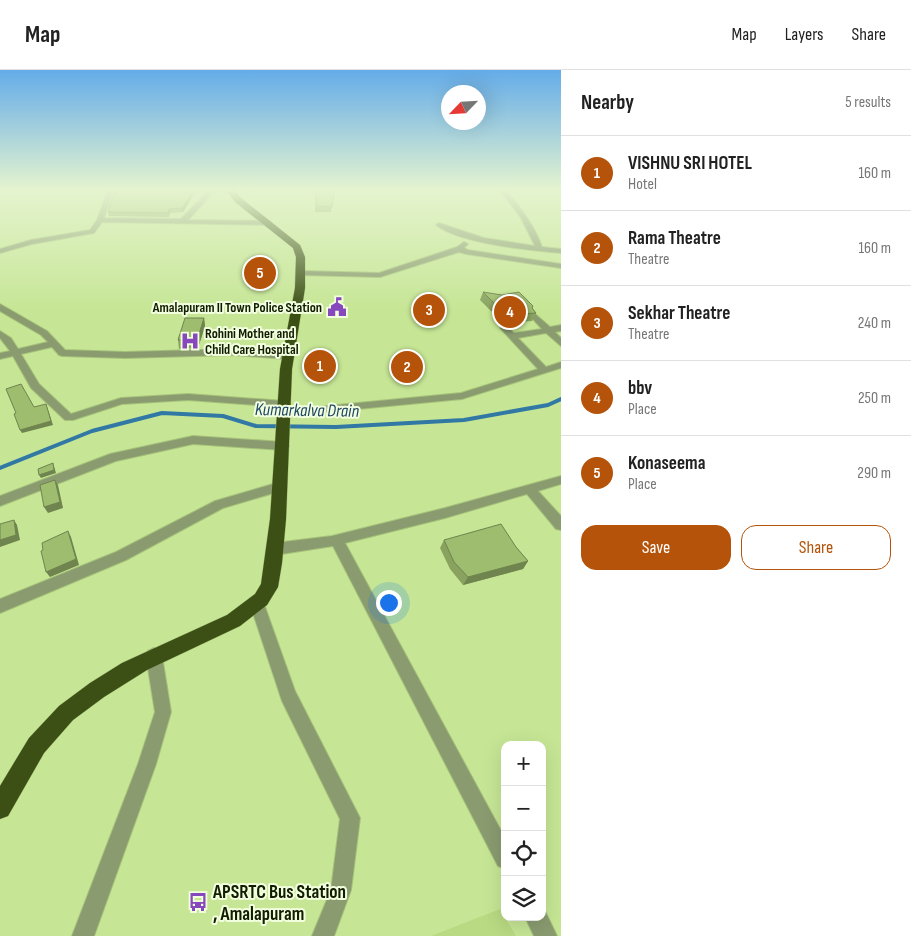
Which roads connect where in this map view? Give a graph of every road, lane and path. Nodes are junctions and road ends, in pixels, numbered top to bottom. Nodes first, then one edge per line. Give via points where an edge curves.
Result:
1 (94, 229) edge
2 (276, 229) edge
3 (451, 229) edge
4 (530, 229) edge
5 (472, 237) junction
6 (460, 249) junction
7 (539, 249) junction
8 (0, 251) edge
9 (561, 251) edge
10 (561, 266) edge
11 (301, 273) junction
12 (0, 307) edge
13 (534, 316) edge
14 (504, 328) dead end
15 (561, 328) edge
16 (548, 330) junction
17 (0, 334) edge
18 (512, 336) junction
19 (561, 343) edge
20 (52, 344) junction
21 (16, 354) junction
22 (0, 356) edge
23 (287, 356) junction
24 (561, 365) edge
25 (546, 371) junction
26 (284, 417) junction
27 (283, 446) junction
28 (561, 480) edge
29 (280, 487) junction
30 (529, 489) junction
31 (0, 501) edge
32 (561, 525) edge
33 (337, 540) junction
34 (275, 549) junction
35 (257, 604) junction
36 (0, 606) edge
37 (154, 656) junction
38 (0, 808) edge
39 (501, 850) edge
40 (538, 921) edge
41 (83, 936) edge
42 (322, 936) edge
43 (546, 936) edge

1 - 8 street
2 - 11 highway via 301,253
3 - 5 street
4 - 7 street
5 - 6 street
5 - 7 street
6 - 10 street
6 - 11 street via 380,275
7 - 9 street
11 - 23 highway
12 - 20 street via 44,333
13 - 16 street
14 - 18 street
15 - 16 street
16 - 18 street
16 - 19 street
17 - 21 street
18 - 25 street
20 - 21 street
20 - 23 street via 62,353 76,355 233,352
21 - 22 street
21 - 26 street via 35,386 69,418 121,401 188,397
23 - 26 highway
24 - 25 street
25 - 26 street via 462,396
26 - 27 highway
27 - 29 highway
27 - 31 street via 193,440 114,458
28 - 30 street
29 - 34 highway
29 - 36 street via 219,504 121,556
30 - 32 street
30 - 33 street via 445,514
33 - 34 street
33 - 39 street
34 - 35 highway via 269,586
35 - 37 highway via 235,619
35 - 42 street via 288,695 350,818 341,890
37 - 38 highway via 113,679 66,713 38,743
37 - 41 street via 163,712
40 - 43 street

